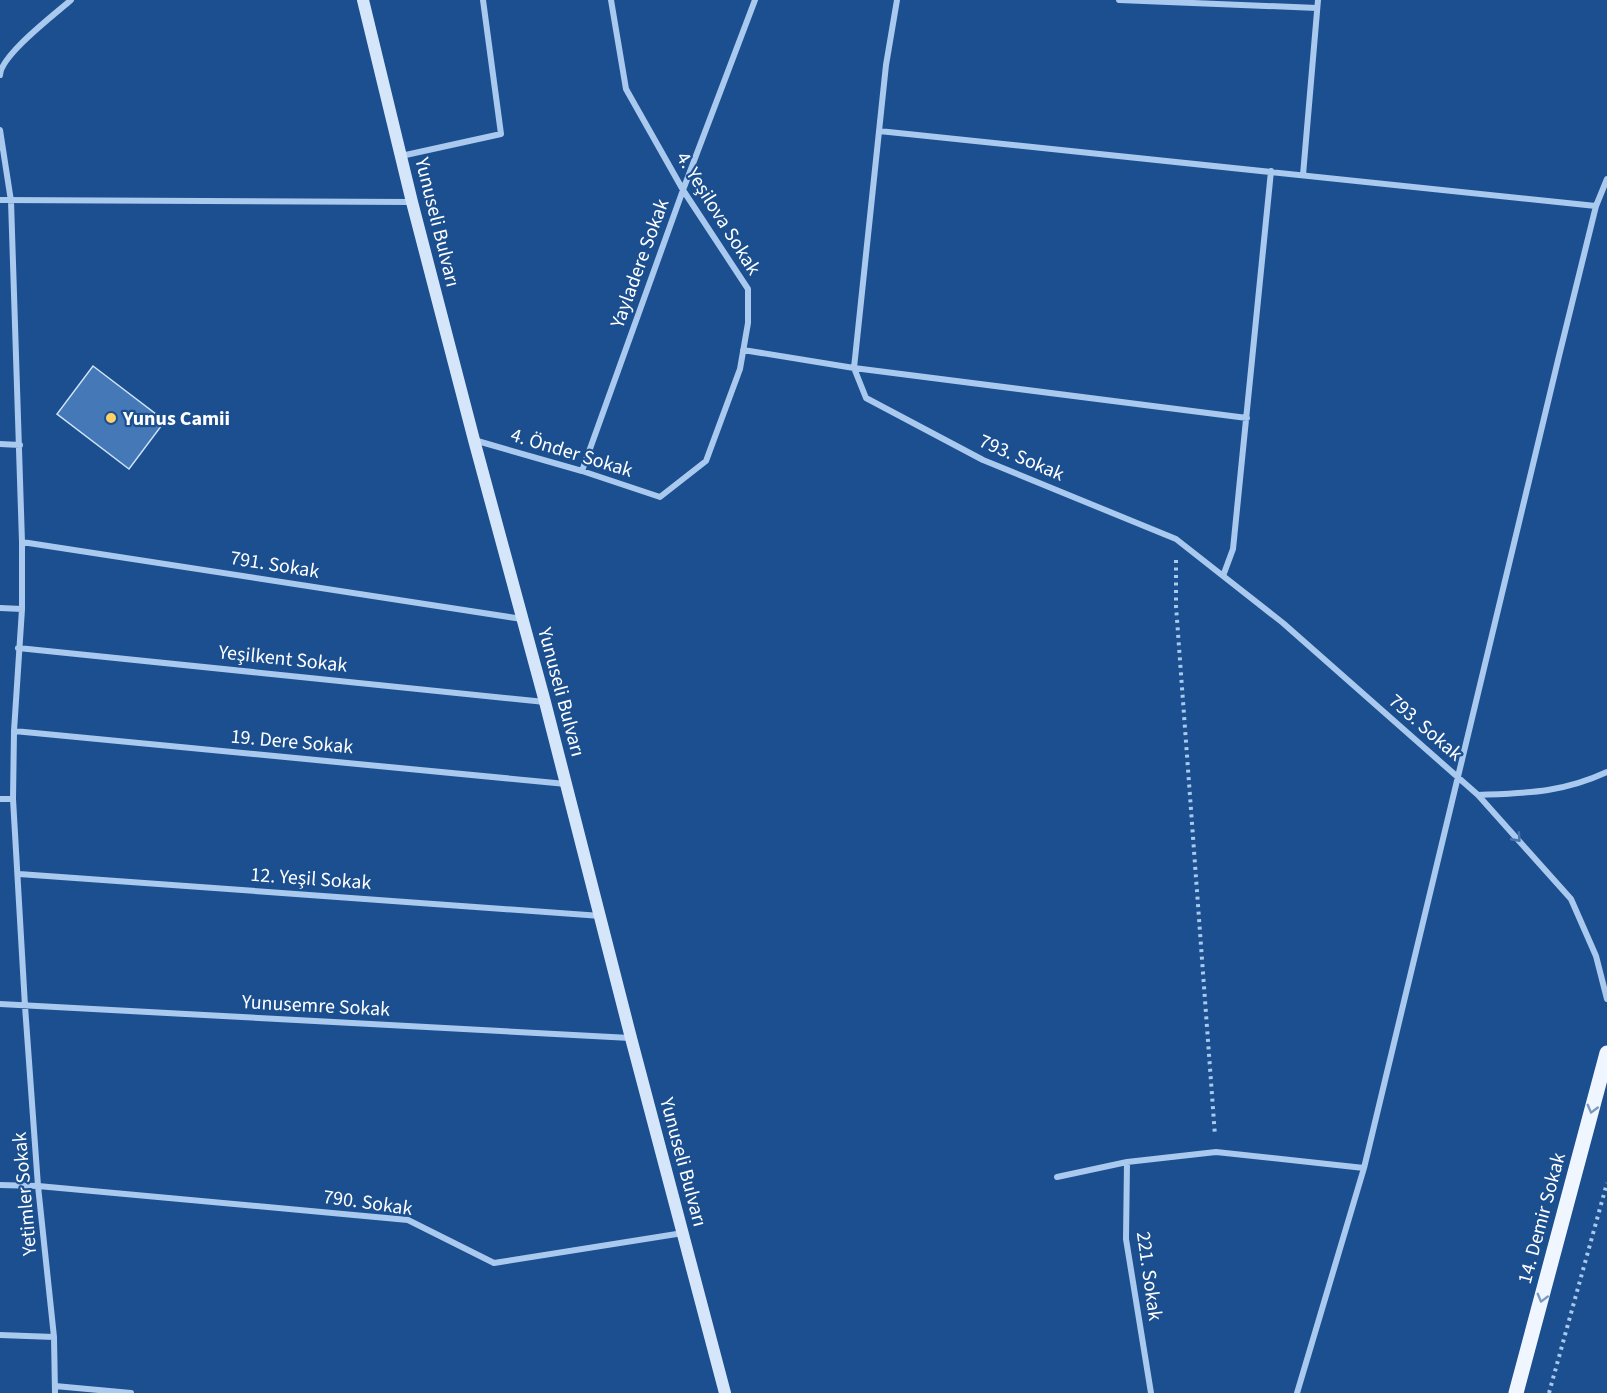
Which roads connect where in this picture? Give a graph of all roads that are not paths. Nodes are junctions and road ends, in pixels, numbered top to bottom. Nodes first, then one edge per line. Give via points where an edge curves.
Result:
1 (71, 0) edge
2 (363, 0) edge
3 (483, 0) edge
4 (611, 0) edge
5 (755, 0) edge
6 (897, 0) edge
7 (1119, 0) edge
8 (1318, 0) edge
9 (1317, 8) junction
10 (0, 75) edge
11 (0, 130) edge
12 (879, 131) junction
13 (401, 156) junction
14 (1271, 171) junction
15 (1304, 175) junction
16 (1607, 179) edge
17 (683, 190) junction
18 (0, 200) edge
19 (11, 201) junction
20 (412, 202) junction
21 (1596, 206) junction
22 (743, 350) junction
23 (854, 368) junction
24 (1247, 418) junction
25 (474, 440) junction
26 (0, 444) edge
27 (20, 445) junction
28 (582, 471) junction
29 (660, 497) joint
30 (22, 542) junction
31 (1223, 576) junction
32 (0, 608) edge
33 (22, 609) junction
34 (522, 619) junction
35 (18, 648) junction
36 (545, 702) junction
37 (14, 731) junction
38 (1607, 772) edge
39 (1458, 777) junction
40 (566, 784) junction
41 (1478, 795) junction
42 (0, 799) edge
43 (13, 799) junction
44 (19, 874) junction
45 (601, 916) junction
46 (1607, 999) edge
47 (0, 1004) edge
48 (25, 1006) junction
49 (631, 1038) junction
50 (1607, 1053) edge
51 (1127, 1162) junction
52 (1364, 1168) junction
53 (1057, 1177) dead end
54 (0, 1185) edge
55 (38, 1186) junction
56 (683, 1233) junction
57 (0, 1335) edge
58 (54, 1337) junction
59 (55, 1390) edge
60 (131, 1393) edge
61 (725, 1393) edge
62 (1151, 1393) edge
63 (1297, 1393) edge
64 (1516, 1393) edge

1 - 10 street via 11,53
2 - 13 main road, Yunuseli Bulvarı
3 - 13 street via 501,134
4 - 17 street, 4. Yeşilova Sokak via 626,89
5 - 17 street, Yayladere Sokak
6 - 12 street, 793. Sokak
7 - 9 street
8 - 9 street
9 - 15 street
11 - 19 street, Yetimler Sokak
12 - 14 street
12 - 23 street, 793. Sokak
13 - 20 main road, Yunuseli Bulvarı
14 - 15 street
14 - 24 street
15 - 21 street
16 - 21 street
17 - 22 street, 4. Yeşilova Sokak via 748,289
17 - 28 street, Yayladere Sokak
18 - 19 street
19 - 20 street
19 - 27 street, Yetimler Sokak
20 - 25 main road, Yunuseli Bulvarı
21 - 39 street
22 - 23 street
22 - 29 street, 4. Yeşilova Sokak via 740,369 706,462
23 - 24 street
23 - 31 street, 793. Sokak via 867,398 983,460 1176,539
24 - 31 street via 1233,549
25 - 28 street, 4. Önder Sokak
25 - 34 main road, Yunuseli Bulvarı
26 - 27 street
27 - 30 street, Yetimler Sokak
28 - 29 street, 4. Önder Sokak
30 - 33 street, Yetimler Sokak
30 - 34 street, 791. Sokak
31 - 39 street, 793. Sokak via 1283,623
32 - 33 street
33 - 35 street, Yetimler Sokak
34 - 36 main road, Yunuseli Bulvarı
35 - 36 street, Yeşilkent Sokak
35 - 37 street, Yetimler Sokak
36 - 40 main road, Yunuseli Bulvarı
37 - 40 street, 19. Dere Sokak
37 - 43 street, Yetimler Sokak
38 - 41 street via 1565,788
39 - 41 street, 793. Sokak
39 - 52 street
40 - 45 main road, Yunuseli Bulvarı
41 -> 46 street, 793. Sokak via 1571,899 1596,956
42 - 43 street
43 - 44 street, Yetimler Sokak
44 - 45 street, 12. Yeşil Sokak
44 - 48 street, Yetimler Sokak
45 - 49 main road, Yunuseli Bulvarı
47 - 48 street, Yunusemre Sokak
48 - 49 street, Yunusemre Sokak
48 - 55 street, Yetimler Sokak
49 - 56 main road, Yunuseli Bulvarı
50 -> 64 main road, 14. Demir Sokak
51 - 52 street via 1216,1152
51 - 53 street
51 - 62 street, 221. Sokak via 1126,1239
52 - 63 street
54 - 55 street, 790. Sokak
55 - 56 street, 790. Sokak via 408,1220 494,1263
55 - 58 street, Yetimler Sokak
56 - 61 main road, Yunuseli Bulvarı
57 - 58 street
58 - 59 street, Yetimler Sokak
59 - 60 street

